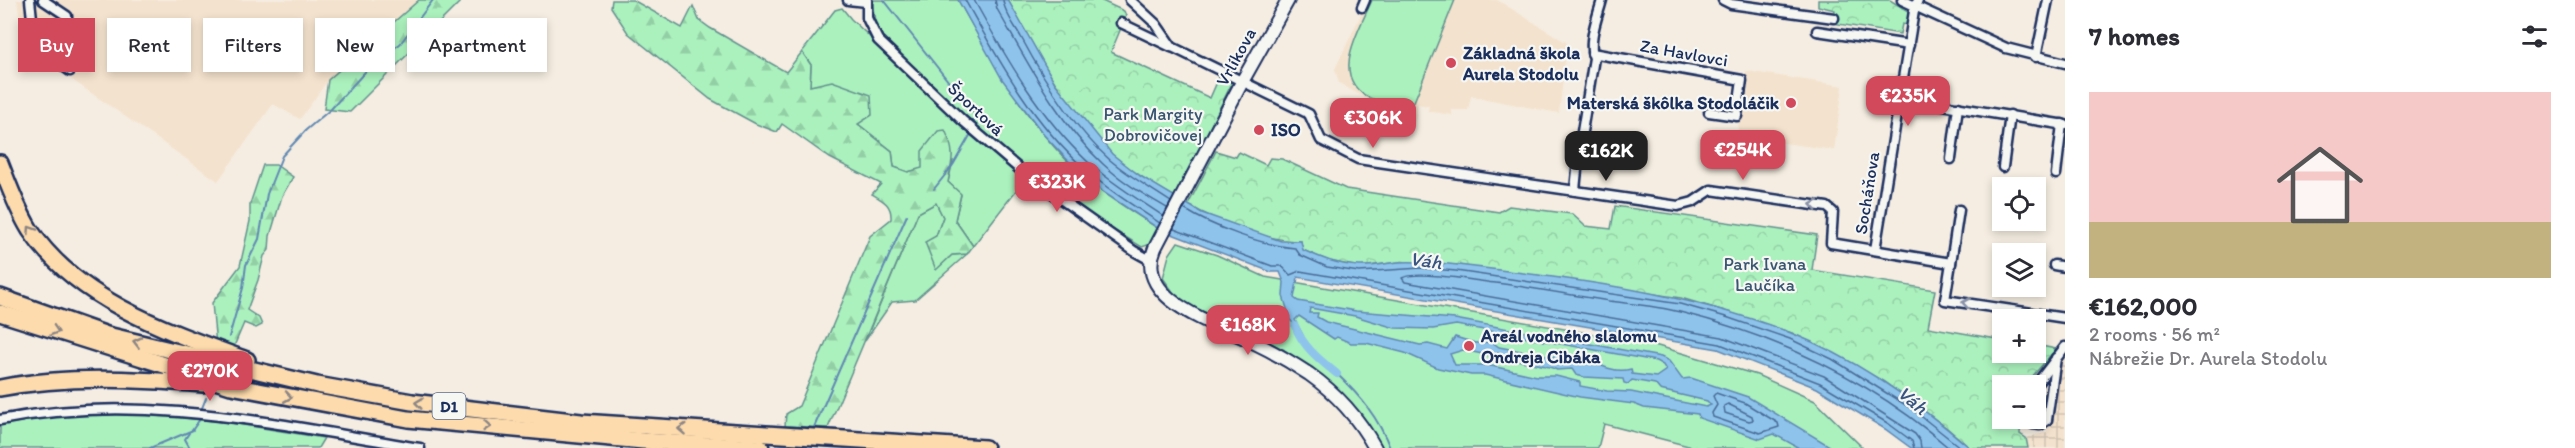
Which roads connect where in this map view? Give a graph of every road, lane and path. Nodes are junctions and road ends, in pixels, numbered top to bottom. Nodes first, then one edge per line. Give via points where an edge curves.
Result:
1 (30, 0) edge
2 (43, 0) edge
3 (848, 0) edge
4 (1130, 0) edge
5 (1288, 0) edge
6 (1602, 0) edge
7 (1723, 0) edge
8 (1902, 0) edge
9 (2048, 0) edge
10 (867, 1) edge
11 (1917, 3) edge
12 (1833, 18) dead end
13 (1121, 23) dead end
14 (1816, 31) dead end
15 (1909, 45) junction
16 (1172, 47) junction
17 (1592, 53) junction
18 (2036, 57) junction
19 (2065, 63) edge
20 (1243, 80) junction
21 (1900, 98) junction
22 (1958, 107) junction
23 (1709, 112) dead end
24 (2010, 115) junction
25 (2064, 124) edge
26 (1951, 159) dead end
27 (0, 163) edge
28 (2003, 166) dead end
29 (2056, 174) dead end
30 (1575, 190) junction
31 (1959, 210) dead end
32 (1875, 250) junction
33 (1152, 261) junction
34 (1951, 263) junction
35 (2054, 265) dead end
36 (2065, 267) edge
37 (0, 297) edge
38 (0, 313) edge
39 (2065, 318) edge
40 (2065, 347) edge
41 (2056, 358) junction
42 (2043, 375) edge
43 (316, 385) junction
44 (231, 386) junction
45 (0, 388) edge
46 (0, 420) edge
47 (2046, 421) edge
48 (420, 448) edge
49 (761, 448) edge
50 (985, 448) edge
51 (1375, 448) edge

1 - 2 street via 38,48 70,71 67,16
3 - 10 street
4 - 16 street via 1156,24
5 - 20 street, Vrlíkova
6 - 17 street
7 - 12 street
8 - 11 street
9 - 18 street
10 - 33 street, Športová via 867,18 878,40 981,138 1024,173
11 - 15 street, Socháňova
11 - 18 street via 2000,45
13 - 16 street
14 - 15 street
15 - 21 street, Socháňova
16 - 20 street
17 - 23 street, Za Havlovci via 1742,80 1737,116
17 - 30 street
18 - 19 street
20 - 30 street via 1309,114 1321,140 1358,159
20 - 33 street, Vrlíkova
21 - 22 street
21 - 32 street, Socháňova
22 - 24 street
22 - 26 street
24 - 25 street
24 - 28 street
25 - 29 street
43 -> 27 highway via 180,334 92,290 54,258 30,230
32 -> 30 street via 1831,243 1833,212 1827,207 1717,190 1678,206
31 - 34 street
32 - 34 street
33 - 51 street via 1156,281 1171,301 1281,356 1310,375 1356,417
39 -> 34 street via 1945,300
35 - 36 street
43 -> 37 highway, D1 via 107,334
38 -> 44 highway, D1
40 - 41 street
41 - 42 street
41 - 47 street
50 -> 43 highway, D1 via 581,422 412,402
44 - 45 highway via 108,379
44 -> 49 highway, D1 via 408,419
46 - 48 street via 64,410 152,408

